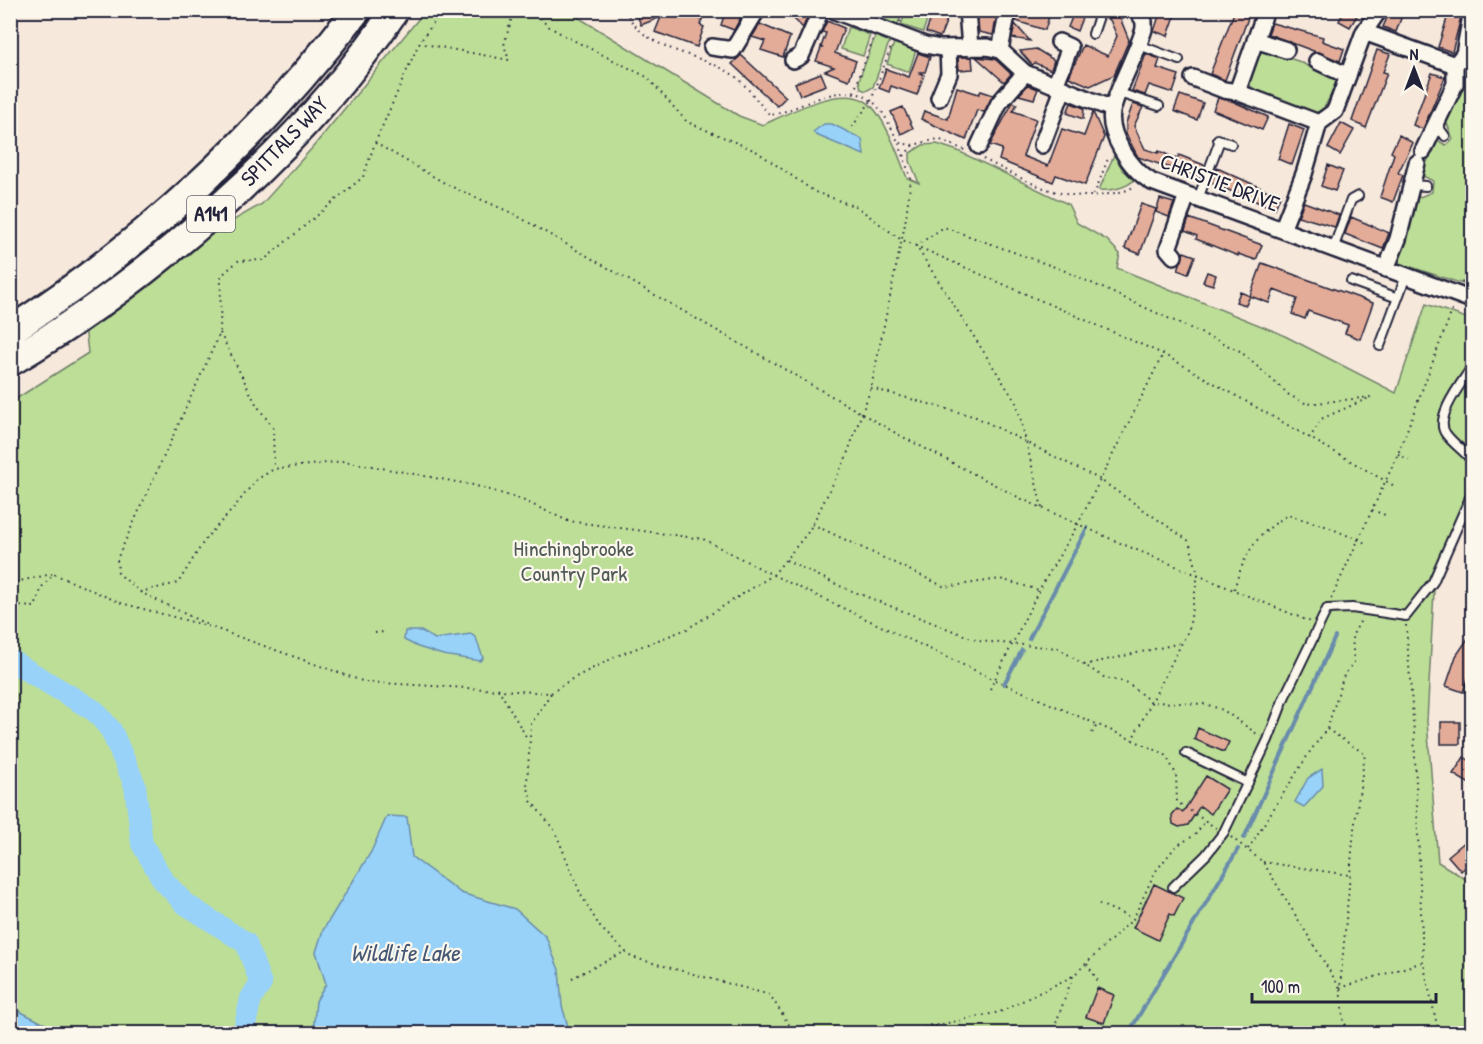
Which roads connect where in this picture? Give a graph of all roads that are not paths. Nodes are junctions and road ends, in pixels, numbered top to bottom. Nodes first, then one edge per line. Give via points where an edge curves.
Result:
1 (357, 10) edge
2 (395, 10) edge
3 (757, 10) edge
4 (821, 10) edge
5 (832, 10) edge
6 (967, 10) edge
7 (1008, 10) edge
8 (1101, 10) edge
9 (1137, 10) edge
10 (1266, 10) edge
11 (1379, 10) edge
12 (1472, 10) edge
13 (1364, 32) junction
14 (1093, 34) dead end
15 (1255, 40) junction
16 (1059, 42) dead end
17 (1139, 45) junction
18 (712, 47) dead end
19 (948, 48) junction
20 (970, 48) junction
21 (1000, 50) junction
22 (1286, 50) dead end
23 (793, 60) dead end
24 (1179, 60) dead end
25 (1317, 62) dead end
26 (1455, 65) junction
27 (1025, 73) junction
28 (1348, 76) junction
29 (1193, 78) dead end
30 (1059, 88) junction
31 (1237, 92) junction
32 (1119, 93) junction
33 (939, 98) dead end
34 (1159, 106) dead end
35 (1112, 109) junction
36 (1319, 123) junction
37 (1231, 144) dead end
38 (1042, 145) dead end
39 (979, 146) dead end
40 (1410, 185) junction
41 (1426, 186) dead end
42 (1358, 196) dead end
43 (1193, 197) junction
44 (1282, 230) junction
45 (1333, 249) junction
46 (1174, 256) dead end
47 (1386, 269) junction
48 (1406, 276) junction
49 (1351, 281) dead end
50 (1398, 298) junction
51 (1473, 300) edge
52 (10, 331) edge
53 (1380, 346) dead end
54 (10, 362) edge
55 (1473, 367) edge
56 (1473, 461) edge
57 (1473, 493) edge
58 (1186, 753) dead end
59 (1248, 783) junction
60 (1173, 887) dead end

1 - 52 highway, SPITTALS WAY / A141 via 274,111 197,189 102,268
2 - 54 highway, SPITTALS WAY / A141 via 342,81 216,209 117,291
3 - 18 street via 733,50
4 - 23 street via 801,56
5 - 19 street via 925,45
6 - 20 street
7 - 21 street
8 - 14 lane
9 - 17 street via 1144,21
10 - 15 street
11 - 13 street
12 - 26 street via 1464,54
13 - 26 street
13 - 28 street
15 - 22 street
15 - 31 street
16 - 30 street via 1070,47
17 - 24 lane
17 - 32 street
19 - 20 street
19 - 33 street via 949,74
20 - 21 street
21 - 27 street
25 - 28 street
26 - 40 street via 1455,84 1441,130 1420,157
27 - 30 street
27 - 39 street via 999,103
28 - 36 street via 1335,111
29 - 31 street
30 - 35 street
30 - 38 street
31 - 36 street
32 - 34 lane
32 - 35 street
35 - 43 street, CHRISTIE DRIVE via 1125,156 1144,177
36 - 44 street
37 - 43 lane via 1218,139
40 - 41 lane
40 - 47 street via 1398,239
42 - 45 lane via 1351,200
43 - 44 street, CHRISTIE DRIVE
43 - 46 street via 1168,249
44 - 45 street, CHRISTIE DRIVE
45 - 47 street, CHRISTIE DRIVE
47 - 48 street, CHRISTIE DRIVE
48 - 50 lane
48 - 51 street, CHRISTIE DRIVE
49 - 50 lane
50 - 53 lane
55 - 56 lane via 1442,421 1446,434
57 - 59 lane via 1433,582 1406,616 1352,608 1327,609
58 - 59 lane
59 - 60 lane via 1224,832

